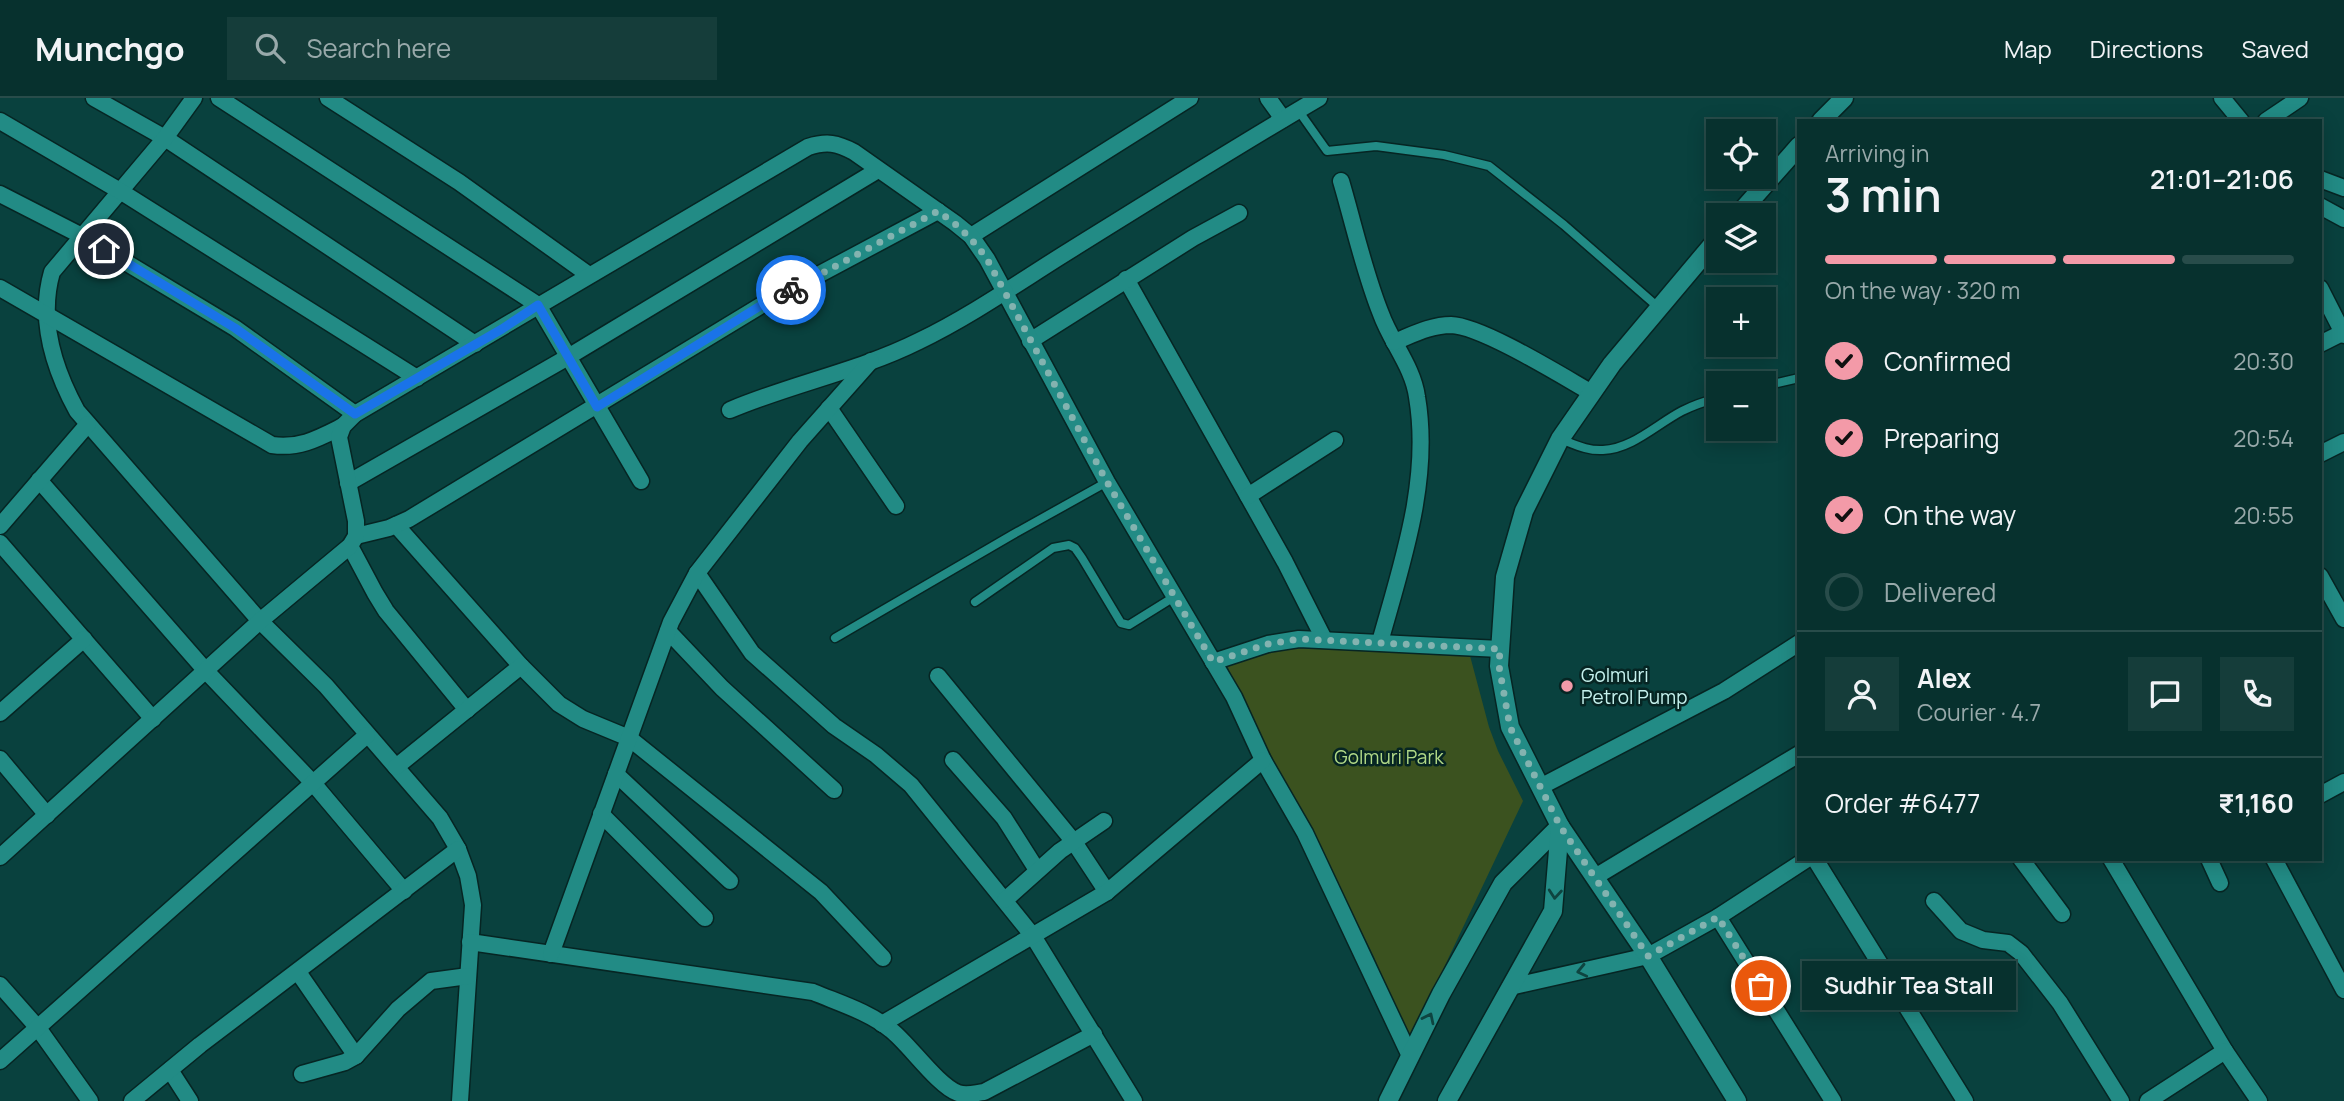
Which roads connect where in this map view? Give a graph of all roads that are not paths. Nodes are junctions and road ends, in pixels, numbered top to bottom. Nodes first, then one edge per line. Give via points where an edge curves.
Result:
1 (94, 98) edge
2 (194, 98) edge
3 (219, 98) edge
4 (328, 98) edge
5 (1190, 98) edge
6 (1268, 98) edge
7 (1319, 98) edge
8 (1844, 98) edge
9 (2300, 98) edge
10 (1298, 110) junction
11 (1283, 119) junction
12 (1823, 119) edge
13 (2269, 119) edge
14 (0, 121) edge
15 (165, 138) junction
16 (1797, 148) edge
17 (878, 170) junction
18 (2322, 180) edge
19 (1342, 181) dead end
20 (2344, 188) edge
21 (120, 191) junction
22 (0, 194) edge
23 (1749, 203) edge
24 (2322, 207) edge
25 (938, 211) junction
26 (1239, 213) dead end
27 (2344, 219) edge
28 (82, 236) junction
29 (971, 236) junction
30 (1706, 252) edge
31 (589, 275) junction
32 (1126, 279) junction
33 (0, 288) edge
34 (1003, 292) junction
35 (2322, 292) edge
36 (538, 305) junction
37 (1658, 307) junction
38 (45, 316) junction
39 (2344, 333) edge
40 (1030, 341) junction
41 (1394, 342) junction
42 (2322, 343) edge
43 (475, 344) junction
44 (568, 357) junction
45 (870, 361) junction
46 (416, 378) junction
47 (1797, 378) edge
48 (1776, 383) edge
49 (1592, 393) junction
50 (1706, 401) edge
51 (597, 407) junction
52 (829, 408) junction
53 (730, 410) dead end
54 (355, 414) junction
55 (88, 424) junction
56 (343, 426) junction
57 (1560, 439) junction
58 (1335, 440) dead end
59 (2344, 442) edge
60 (2322, 453) edge
61 (39, 480) junction
62 (641, 481) dead end
63 (1107, 482) junction
64 (348, 483) junction
65 (1248, 496) junction
66 (896, 506) dead end
67 (396, 525) junction
68 (0, 526) edge
69 (353, 540) junction
70 (0, 543) edge
71 (697, 573) junction
72 (2322, 580) edge
73 (1174, 597) junction
74 (975, 602) dead end
75 (2344, 619) edge
76 (260, 621) junction
77 (668, 631) junction
78 (835, 638) dead end
79 (84, 639) junction
80 (1324, 639) junction
81 (1380, 642) junction
82 (1797, 644) edge
83 (1500, 649) junction
84 (1213, 662) junction
85 (522, 666) junction
86 (206, 671) junction
87 (937, 676) dead end
88 (467, 710) junction
89 (0, 713) edge
90 (153, 719) junction
91 (367, 735) junction
92 (629, 738) junction
93 (1797, 755) edge
94 (0, 759) edge
95 (953, 760) dead end
96 (1263, 760) junction
97 (396, 767) junction
98 (616, 774) junction
99 (313, 783) junction
100 (1540, 787) junction
101 (834, 790) dead end
102 (2341, 790) edge
103 (2322, 795) edge
104 (601, 814) junction
105 (47, 815) junction
106 (1104, 821) dead end
107 (1560, 826) junction
108 (1074, 842) junction
109 (458, 849) junction
110 (0, 857) edge
111 (1804, 861) edge
112 (1816, 861) edge
113 (2022, 861) edge
114 (2112, 861) edge
115 (2210, 861) edge
116 (2275, 861) edge
117 (1037, 870) junction
118 (1595, 877) junction
119 (730, 881) dead end
120 (2220, 883) dead end
121 (404, 891) junction
122 (1107, 892) junction
123 (1005, 900) junction
124 (1934, 901) dead end
125 (2062, 914) dead end
126 (1718, 917) junction
127 (705, 918) dead end
128 (1033, 936) junction
129 (470, 942) junction
130 (551, 954) junction
131 (1648, 956) junction
132 (883, 958) dead end
133 (298, 972) junction
134 (468, 976) junction
135 (0, 985) edge
136 (1510, 988) junction
137 (2344, 990) edge
138 (882, 1024) junction
139 (38, 1028) junction
140 (1094, 1034) junction
141 (2225, 1051) junction
142 (356, 1056) junction
143 (1410, 1056) junction
144 (0, 1061) edge
145 (170, 1070) junction
146 (302, 1074) dead end
147 (90, 1101) edge
148 (132, 1101) edge
149 (190, 1101) edge
150 (460, 1101) edge
151 (1134, 1101) edge
152 (1388, 1101) edge
153 (1447, 1101) edge
154 (1737, 1101) edge
155 (1833, 1101) edge
156 (1965, 1101) edge
157 (2121, 1101) edge
158 (2148, 1101) edge
159 (2259, 1101) edge

1 - 15 street
2 - 15 street
3 - 36 street
4 - 31 street via 459,182
5 - 29 street
6 - 11 street
7 - 10 street
8 - 12 street
9 - 13 street
10 - 11 street
10 - 37 lane via 1327,150 1376,146 1489,166
11 - 34 street
14 - 21 street
15 - 21 street
15 - 43 street
16 - 23 street
17 - 25 street
17 - 31 street via 837,143 808,147
17 - 44 street
18 - 20 street
19 - 41 street via 1377,303
21 - 28 street
21 - 46 street
22 - 28 street
24 - 27 street
25 - 29 street
25 - 51 street via 760,306
26 - 32 street
28 - 38 street via 52,272
28 - 54 street via 235,328
29 - 34 street
30 - 37 street
31 - 36 street
32 - 40 street
32 - 65 street
33 - 38 street
34 - 40 street
34 - 45 street via 920,341
35 - 39 street
36 - 43 street
36 - 44 street
37 - 49 street
38 - 55 street via 65,390
38 - 56 street via 272,445 306,444
39 - 42 street
40 - 63 street
41 - 49 street via 1440,326 1467,328
41 - 81 street via 1413,380 1421,444 1411,529
43 - 46 street
44 - 51 street
44 - 64 street
45 - 52 street
45 - 53 street
46 - 54 street
47 - 48 lane
49 - 57 street
50 - 57 lane via 1604,451
51 - 62 street
51 - 67 street
52 - 66 street
52 - 71 street
54 - 56 street
55 - 61 street
55 - 76 street
56 - 64 street via 339,437
57 - 83 street via 1524,511 1512,551 1505,578
58 - 65 street
59 - 60 street
61 - 68 street
61 - 86 street
63 - 73 street
63 - 78 lane
64 - 69 street via 356,521
65 - 80 street
67 - 69 street
67 - 85 street
69 - 76 street
69 - 88 street via 386,611
70 - 79 street
71 - 77 street
71 - 123 street via 752,653 834,726 911,785
72 - 75 street
73 - 74 lane via 1129,625 1121,623 1075,548 1061,545
73 - 84 street
76 - 86 street
76 - 91 street via 326,686
77 - 92 street
77 - 101 street via 722,688
79 - 89 street
79 - 90 street
80 - 81 street
80 - 84 street via 1268,644
81 - 83 street
82 - 100 street via 1724,691
83 - 100 street via 1510,727
84 - 96 street
85 - 88 street
85 - 92 street via 559,704
86 - 90 street
86 - 99 street
87 - 108 street
88 - 97 street
90 - 105 street
91 - 97 street
91 - 99 street
92 - 98 street
92 - 132 street via 821,892
93 - 118 street
94 - 105 street
95 - 117 street via 1004,818
96 - 122 street
96 - 143 street via 1305,834
97 - 109 street via 440,818
98 - 104 street
98 - 119 street
99 - 121 street
99 - 139 street
100 - 107 street
102 - 103 street
104 - 127 street
104 - 130 street
105 - 110 street
106 - 108 street
107 - 118 street
107 -> 136 street via 1553,911
143 -> 107 street via 1503,883
108 - 117 street
108 - 122 street
109 - 121 street
109 - 129 street via 472,905
111 - 126 street
112 - 156 street
113 - 125 street
114 - 141 street
115 - 120 street
116 - 137 street
117 - 123 street
118 - 131 street
121 - 133 street
122 - 128 street
123 - 128 street
124 - 157 street via 1961,931 2008,943 2027,958
126 - 131 street
126 - 155 street
128 - 138 street
128 - 140 street
129 - 130 street
129 - 134 street
130 - 138 street via 813,992
131 -> 136 street
131 - 154 street
133 - 142 street
133 - 145 street
134 - 142 street via 431,981 398,1009
134 - 150 street
135 - 139 street
136 - 153 street
138 - 140 street via 956,1092 968,1094 984,1091
139 - 144 street
139 - 147 street
140 - 151 street
141 - 158 street
141 - 159 street
142 - 146 street
143 - 152 street
145 - 148 street
145 - 149 street

